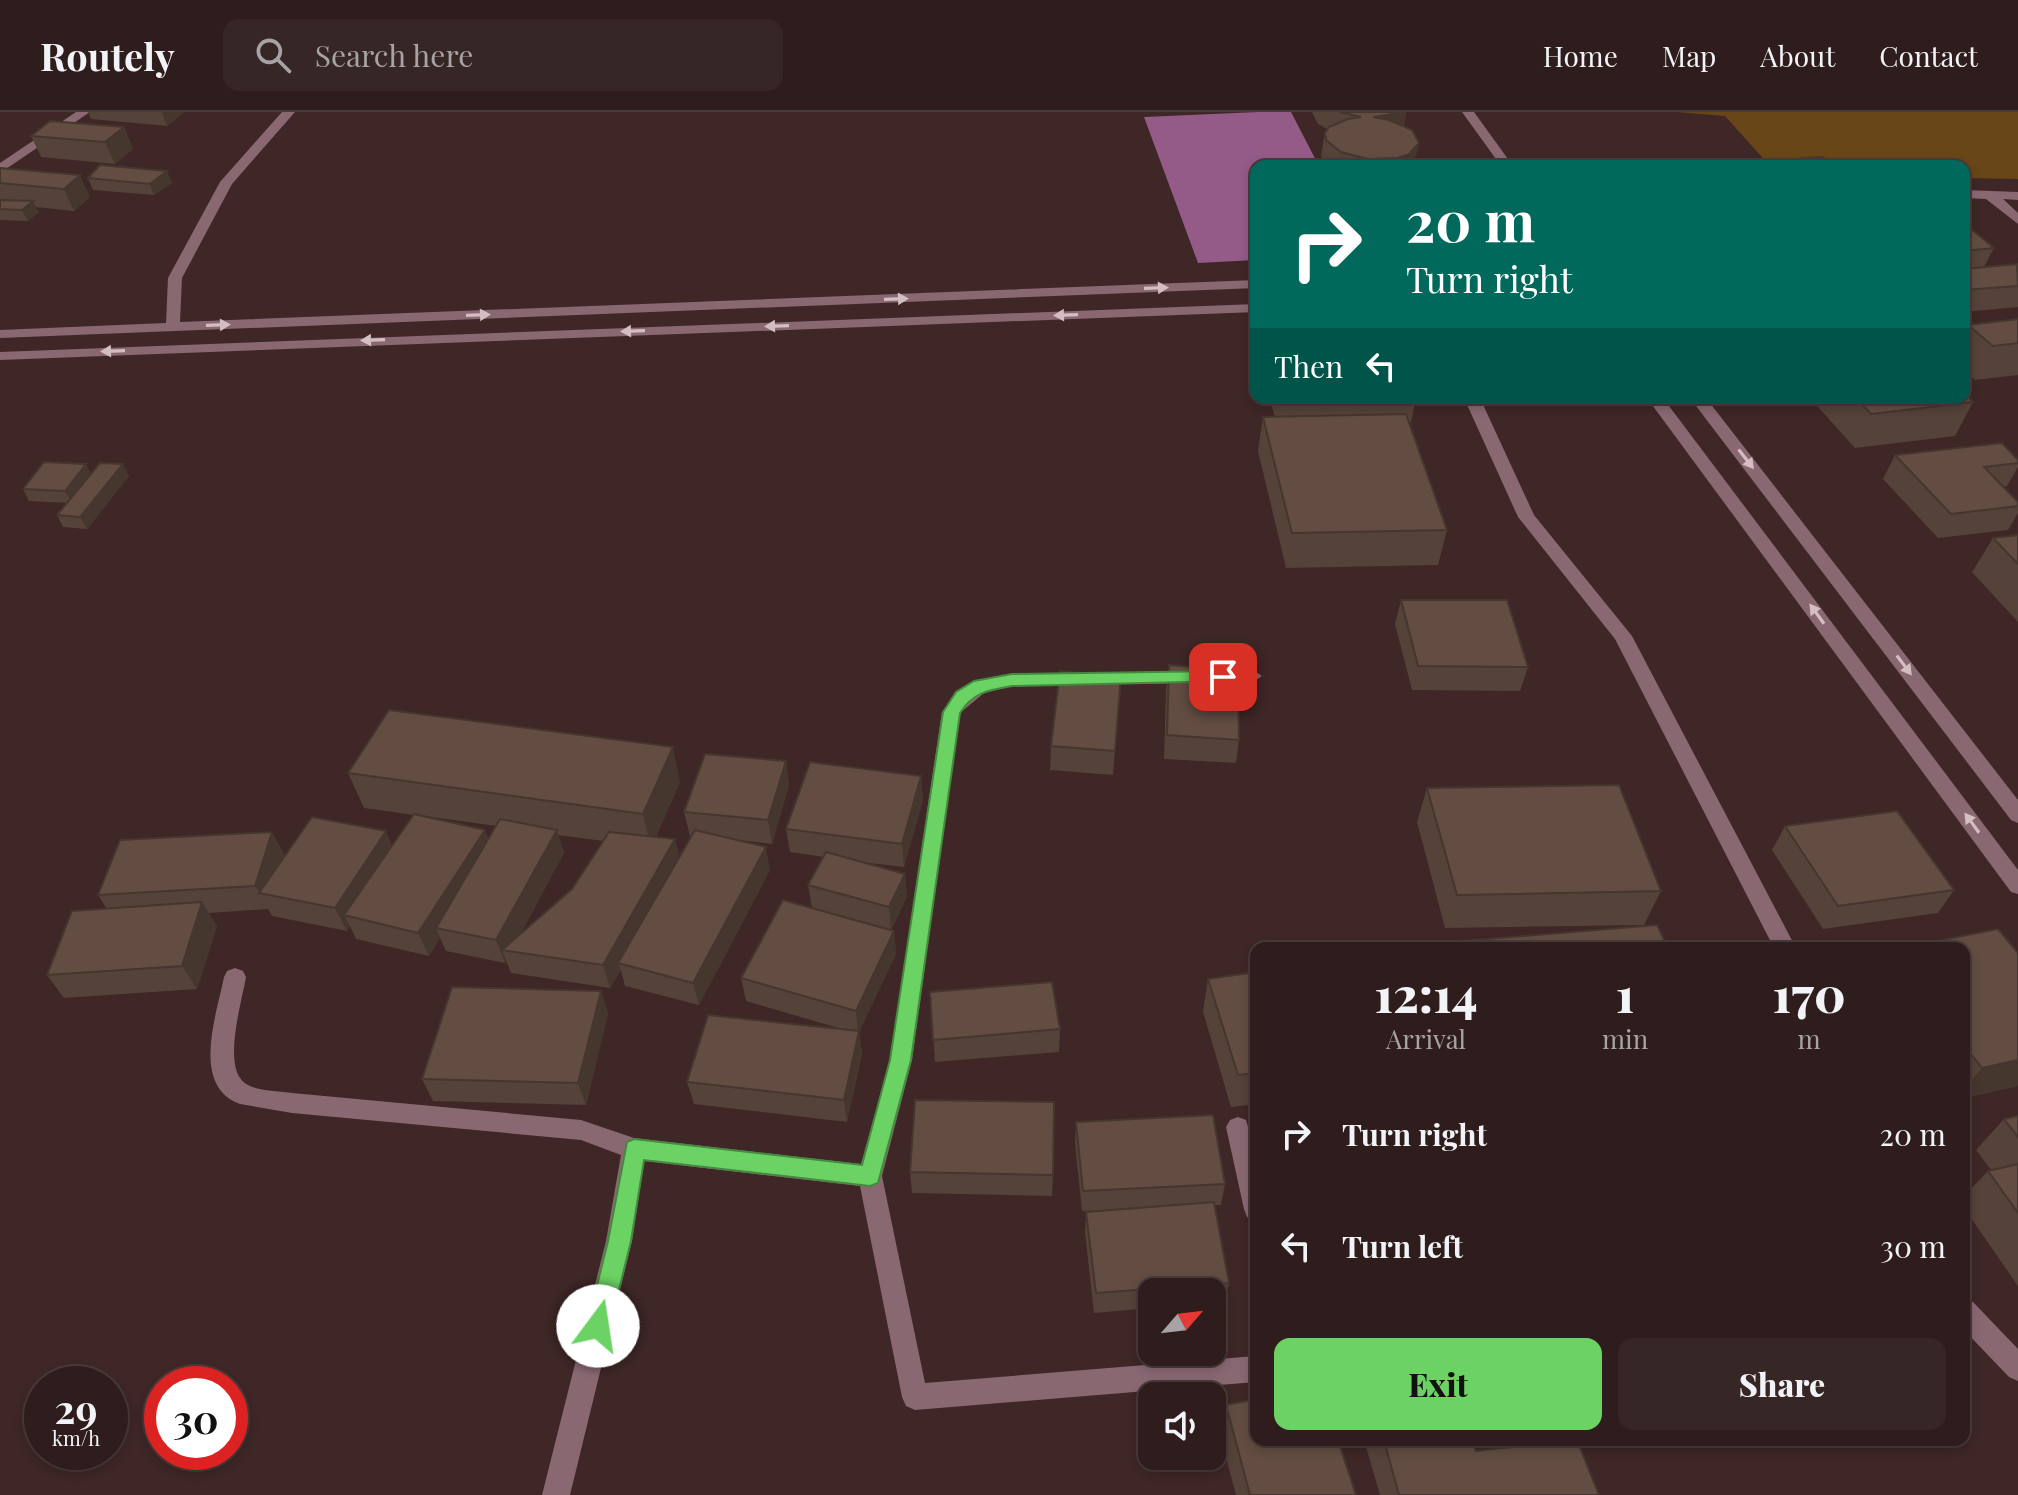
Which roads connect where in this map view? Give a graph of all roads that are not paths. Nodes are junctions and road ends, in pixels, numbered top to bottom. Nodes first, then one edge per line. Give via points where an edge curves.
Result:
1 (84, 112) edge
2 (289, 112) edge
3 (1468, 112) edge
4 (1503, 160) edge
5 (0, 169) edge
6 (1970, 194) edge
7 (1990, 195) junction
8 (2018, 196) edge
9 (2018, 220) edge
10 (1250, 284) edge
11 (1250, 308) edge
12 (173, 327) junction
13 (0, 334) edge
14 (0, 356) edge
15 (1475, 404) edge
16 (1659, 404) edge
17 (1703, 404) edge
18 (1253, 676) dead end
19 (2018, 815) edge
20 (2018, 886) edge
21 (1782, 942) edge
22 (235, 977) dead end
23 (1238, 1127) dead end
24 (634, 1149) junction
25 (870, 1176) junction
26 (1250, 1182) edge
27 (1970, 1317) edge
28 (2018, 1368) edge
29 (1250, 1369) edge
30 (556, 1495) edge

1 - 5 street
2 - 12 street via 226,182 175,278
3 - 4 street
6 - 7 street
7 - 8 street
7 - 9 street
12 -> 10 street
11 -> 14 street
12 - 13 street
15 - 21 street via 1526,517 1623,636
20 -> 16 street
17 -> 19 street
18 - 25 street via 1012,680 980,685 962,696 951,712 901,1060
22 - 24 street via 222,1046 223,1074 240,1094 581,1130
23 - 26 street
24 - 25 street
24 - 30 street via 619,1241
25 - 29 street via 915,1397
27 - 28 street

